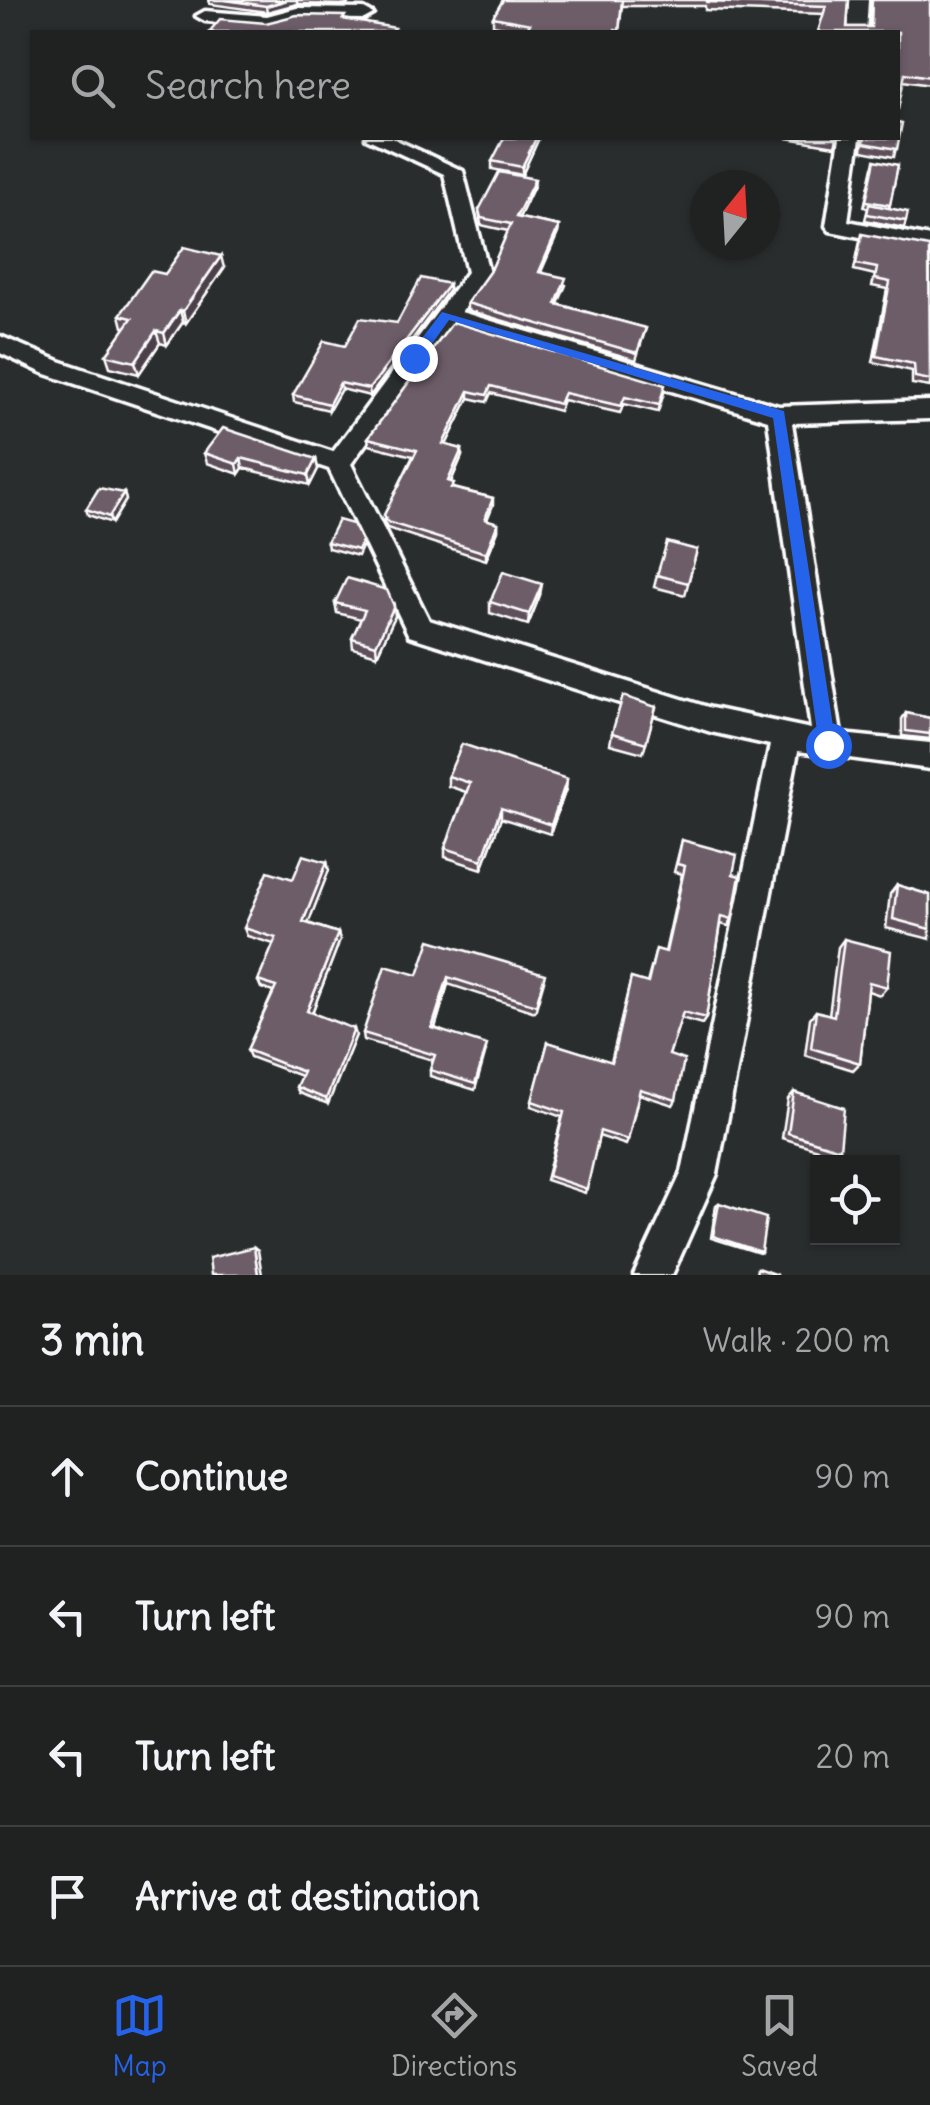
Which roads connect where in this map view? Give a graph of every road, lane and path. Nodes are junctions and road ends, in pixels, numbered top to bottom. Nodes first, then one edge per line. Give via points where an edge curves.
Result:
1 (858, 0) edge
2 (367, 7) edge
3 (205, 16) dead end
4 (357, 30) edge
5 (856, 30) edge
6 (381, 140) edge
7 (850, 140) edge
8 (930, 244) edge
9 (446, 315) junction
10 (0, 344) edge
11 (930, 410) edge
12 (779, 414) junction
13 (338, 463) junction
14 (786, 736) junction
15 (828, 745) junction
16 (930, 756) edge
17 (653, 1275) edge

1 - 5 street
2 - 3 street via 268,21
2 - 4 street
6 - 9 street via 453,171 478,272
7 - 8 street via 837,226
9 - 12 street
9 - 13 street
10 - 13 street
11 - 12 street
12 - 15 street
13 - 14 street via 420,628 711,720
14 - 15 street
14 - 17 street via 700,1174
15 - 16 street

